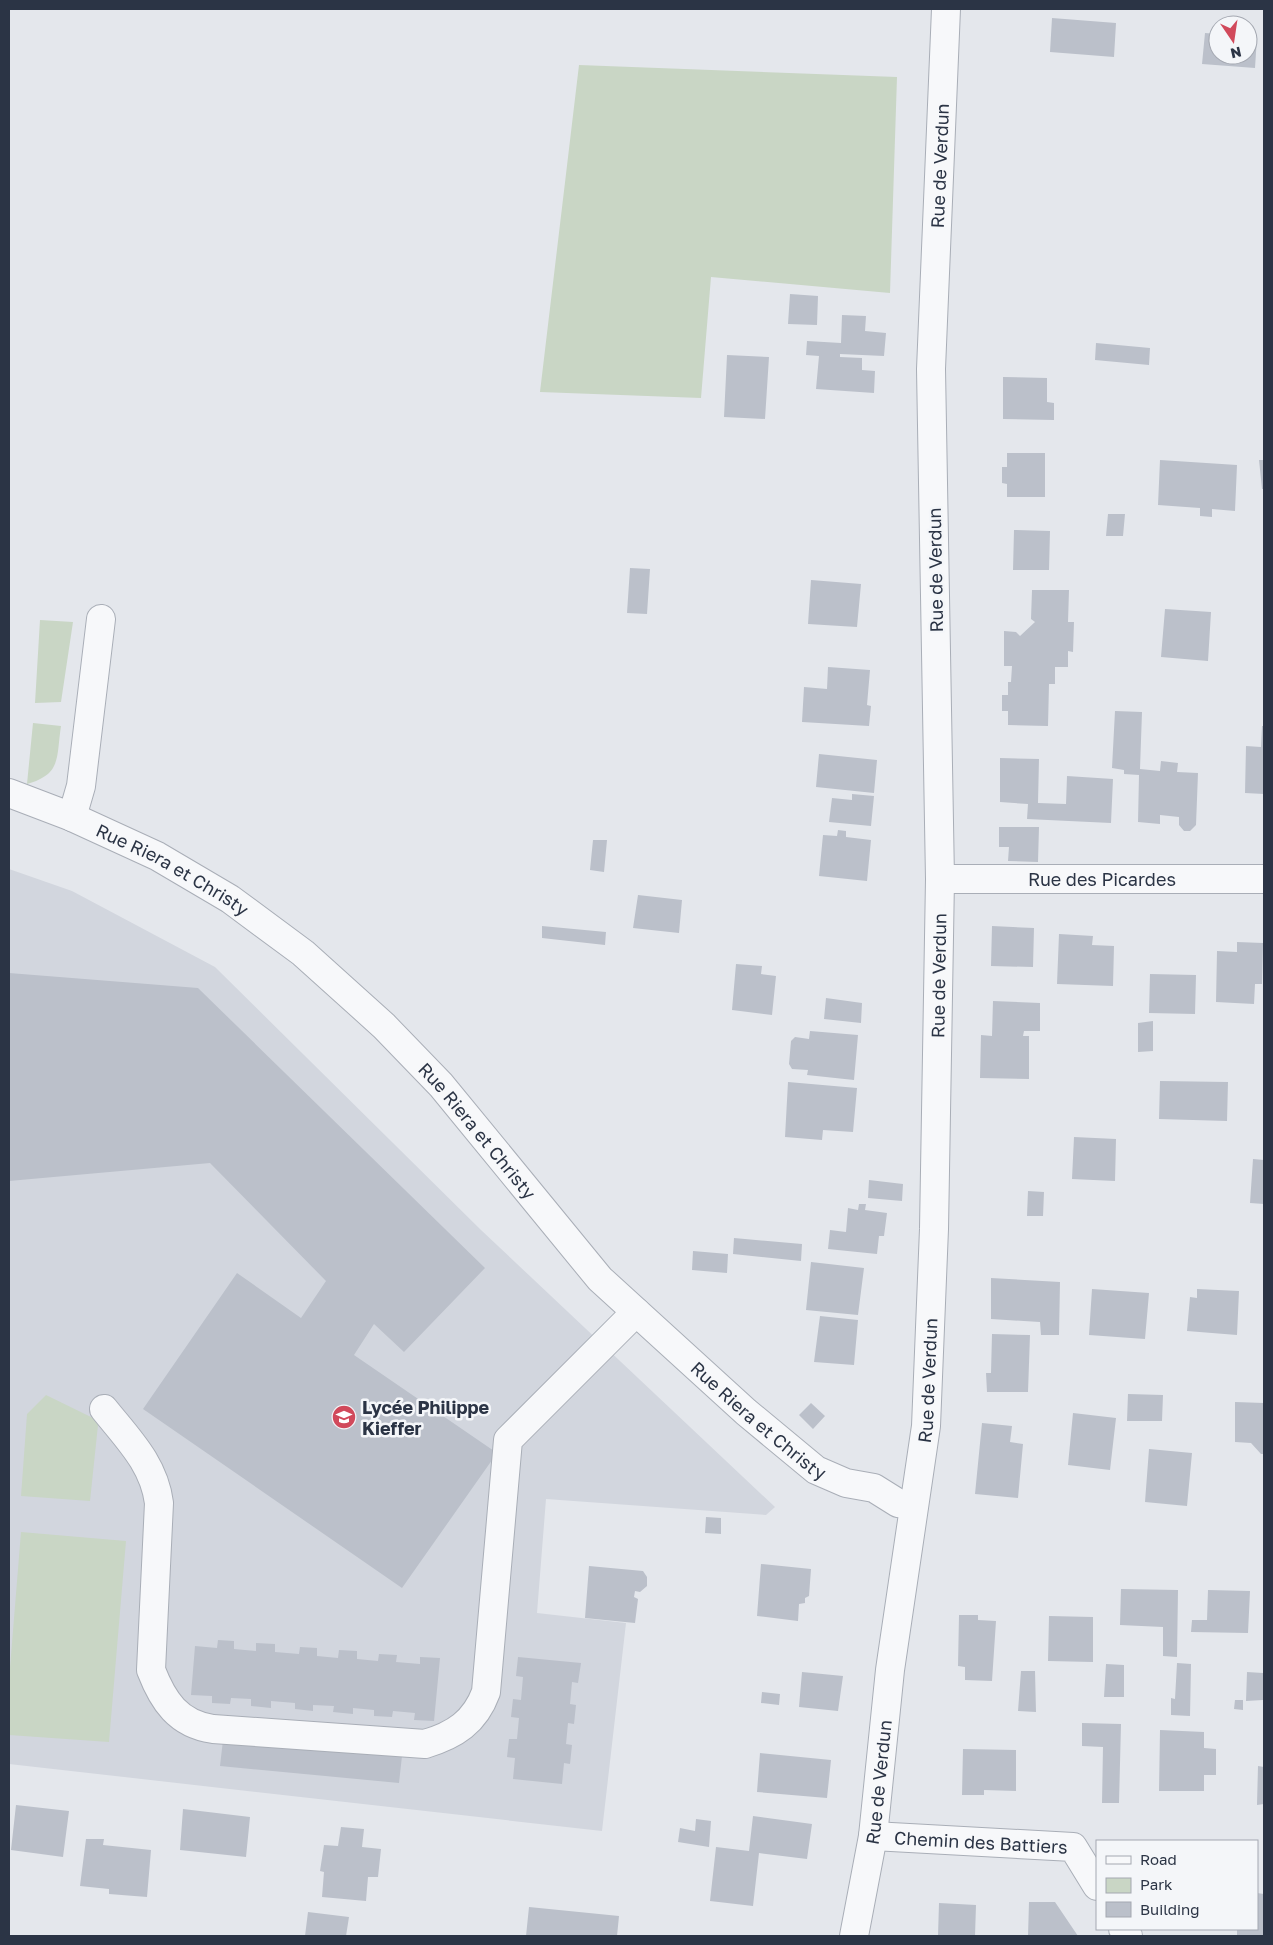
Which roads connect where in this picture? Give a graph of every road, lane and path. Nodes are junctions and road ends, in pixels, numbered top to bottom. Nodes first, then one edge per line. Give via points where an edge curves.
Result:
1 (946, 9) edge
2 (100, 619) dead end
3 (9, 793) edge
4 (72, 817) junction
5 (940, 879) junction
6 (1264, 879) edge
7 (636, 1312) junction
8 (104, 1409) dead end
9 (914, 1505) junction
10 (873, 1836) junction
11 (1096, 1884) edge
12 (854, 1936) edge

1 - 5 street, Rue de Verdun via 931,369
2 - 4 street via 81,786
3 - 4 street, Rue Riera et Christy
4 - 7 street, Rue Riera et Christy via 157,856 230,899 303,953 384,1026 441,1085 600,1279
5 - 6 street, Rue des Picardes
5 - 9 street, Rue de Verdun via 934,1239 926,1426
7 - 8 street via 508,1440 486,1692 480,1710 462,1726 425,1744 196,1727 173,1710 159,1691 151,1670 157,1488 151,1470
7 - 9 street, Rue Riera et Christy via 746,1412 816,1470 846,1483 874,1488 898,1503
9 - 10 street, Rue de Verdun via 890,1670
10 - 11 street, Chemin des Battiers via 1073,1847
10 - 12 street, Rue de Verdun

